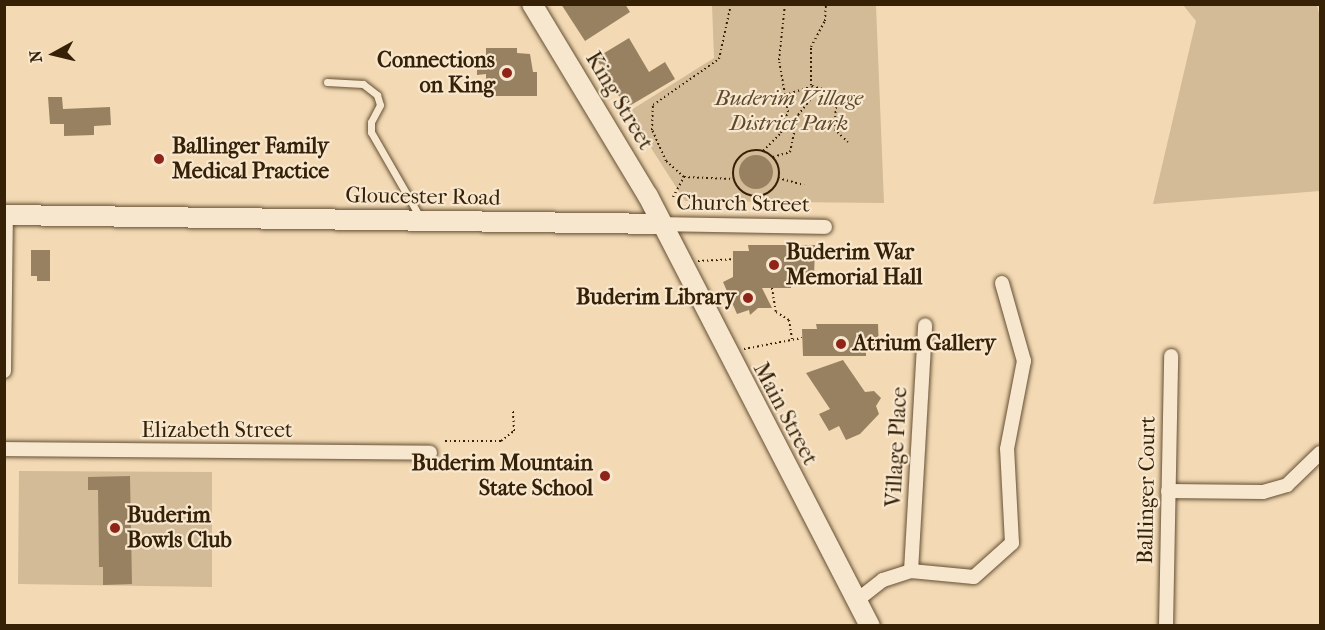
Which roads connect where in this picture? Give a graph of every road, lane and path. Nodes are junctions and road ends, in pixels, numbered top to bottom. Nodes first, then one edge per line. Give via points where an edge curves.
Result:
1 (532, 4) edge
2 (730, 4) edge
3 (785, 4) edge
4 (826, 4) edge
5 (327, 82) dead end
6 (812, 86) junction
7 (826, 87) junction
8 (835, 92) dead end
9 (785, 95) junction
10 (846, 97) dead end
11 (850, 99) dead end
12 (848, 142) dead end
13 (763, 151) junction
14 (773, 157) junction
15 (684, 177) junction
16 (778, 178) junction
17 (733, 179) junction
18 (804, 184) dead end
19 (673, 197) dead end
20 (5, 215) edge
21 (422, 221) junction
22 (661, 224) junction
23 (825, 227) dead end
24 (733, 259) dead end
25 (696, 262) dead end
26 (1002, 283) dead end
27 (772, 288) dead end
28 (925, 325) dead end
29 (802, 338) dead end
30 (792, 340) junction
31 (741, 349) dead end
32 (1171, 356) dead end
33 (4, 371) edge
34 (513, 411) dead end
35 (445, 441) dead end
36 (4, 449) edge
37 (430, 453) dead end
38 (1320, 453) edge
39 (1168, 491) junction
40 (910, 572) junction
41 (856, 601) junction
42 (870, 626) edge
43 (1166, 626) edge

1 - 22 main road, King Street
2 - 15 path via 719,59 653,105 652,130 666,161
3 - 9 path via 779,60
4 - 6 path via 825,21 811,47
5 - 21 lane via 363,84 377,95 380,105 370,132
6 - 7 path
6 - 9 path
6 - 14 path via 811,99 798,115 790,152
7 - 8 path
7 - 12 path via 836,108 834,129
9 - 13 path via 788,112 781,133
10 - 11 path
13 - 14 path
13 - 17 path via 752,150 738,157
14 - 16 path
15 - 17 path
15 - 19 path
16 - 17 path via 770,191 756,196 742,191
16 - 18 path
20 - 21 main road, Gloucester Road
20 - 33 street
21 - 22 main road, Gloucester Road
22 - 23 street, Church Street
22 - 41 main road, Main Street
24 - 25 path
26 - 40 street via 1024,361 1007,449 1012,543 974,577
27 - 30 path via 776,312 789,320
28 - 40 street, Village Place
29 - 30 path
30 - 31 path
32 - 39 street, Ballinger Court
34 - 35 path via 514,430 501,441
36 - 37 street, Elizabeth Street
38 - 39 street via 1287,485 1263,492
39 - 43 street, Ballinger Court
40 - 41 street via 883,580
41 - 42 main road, Main Street

